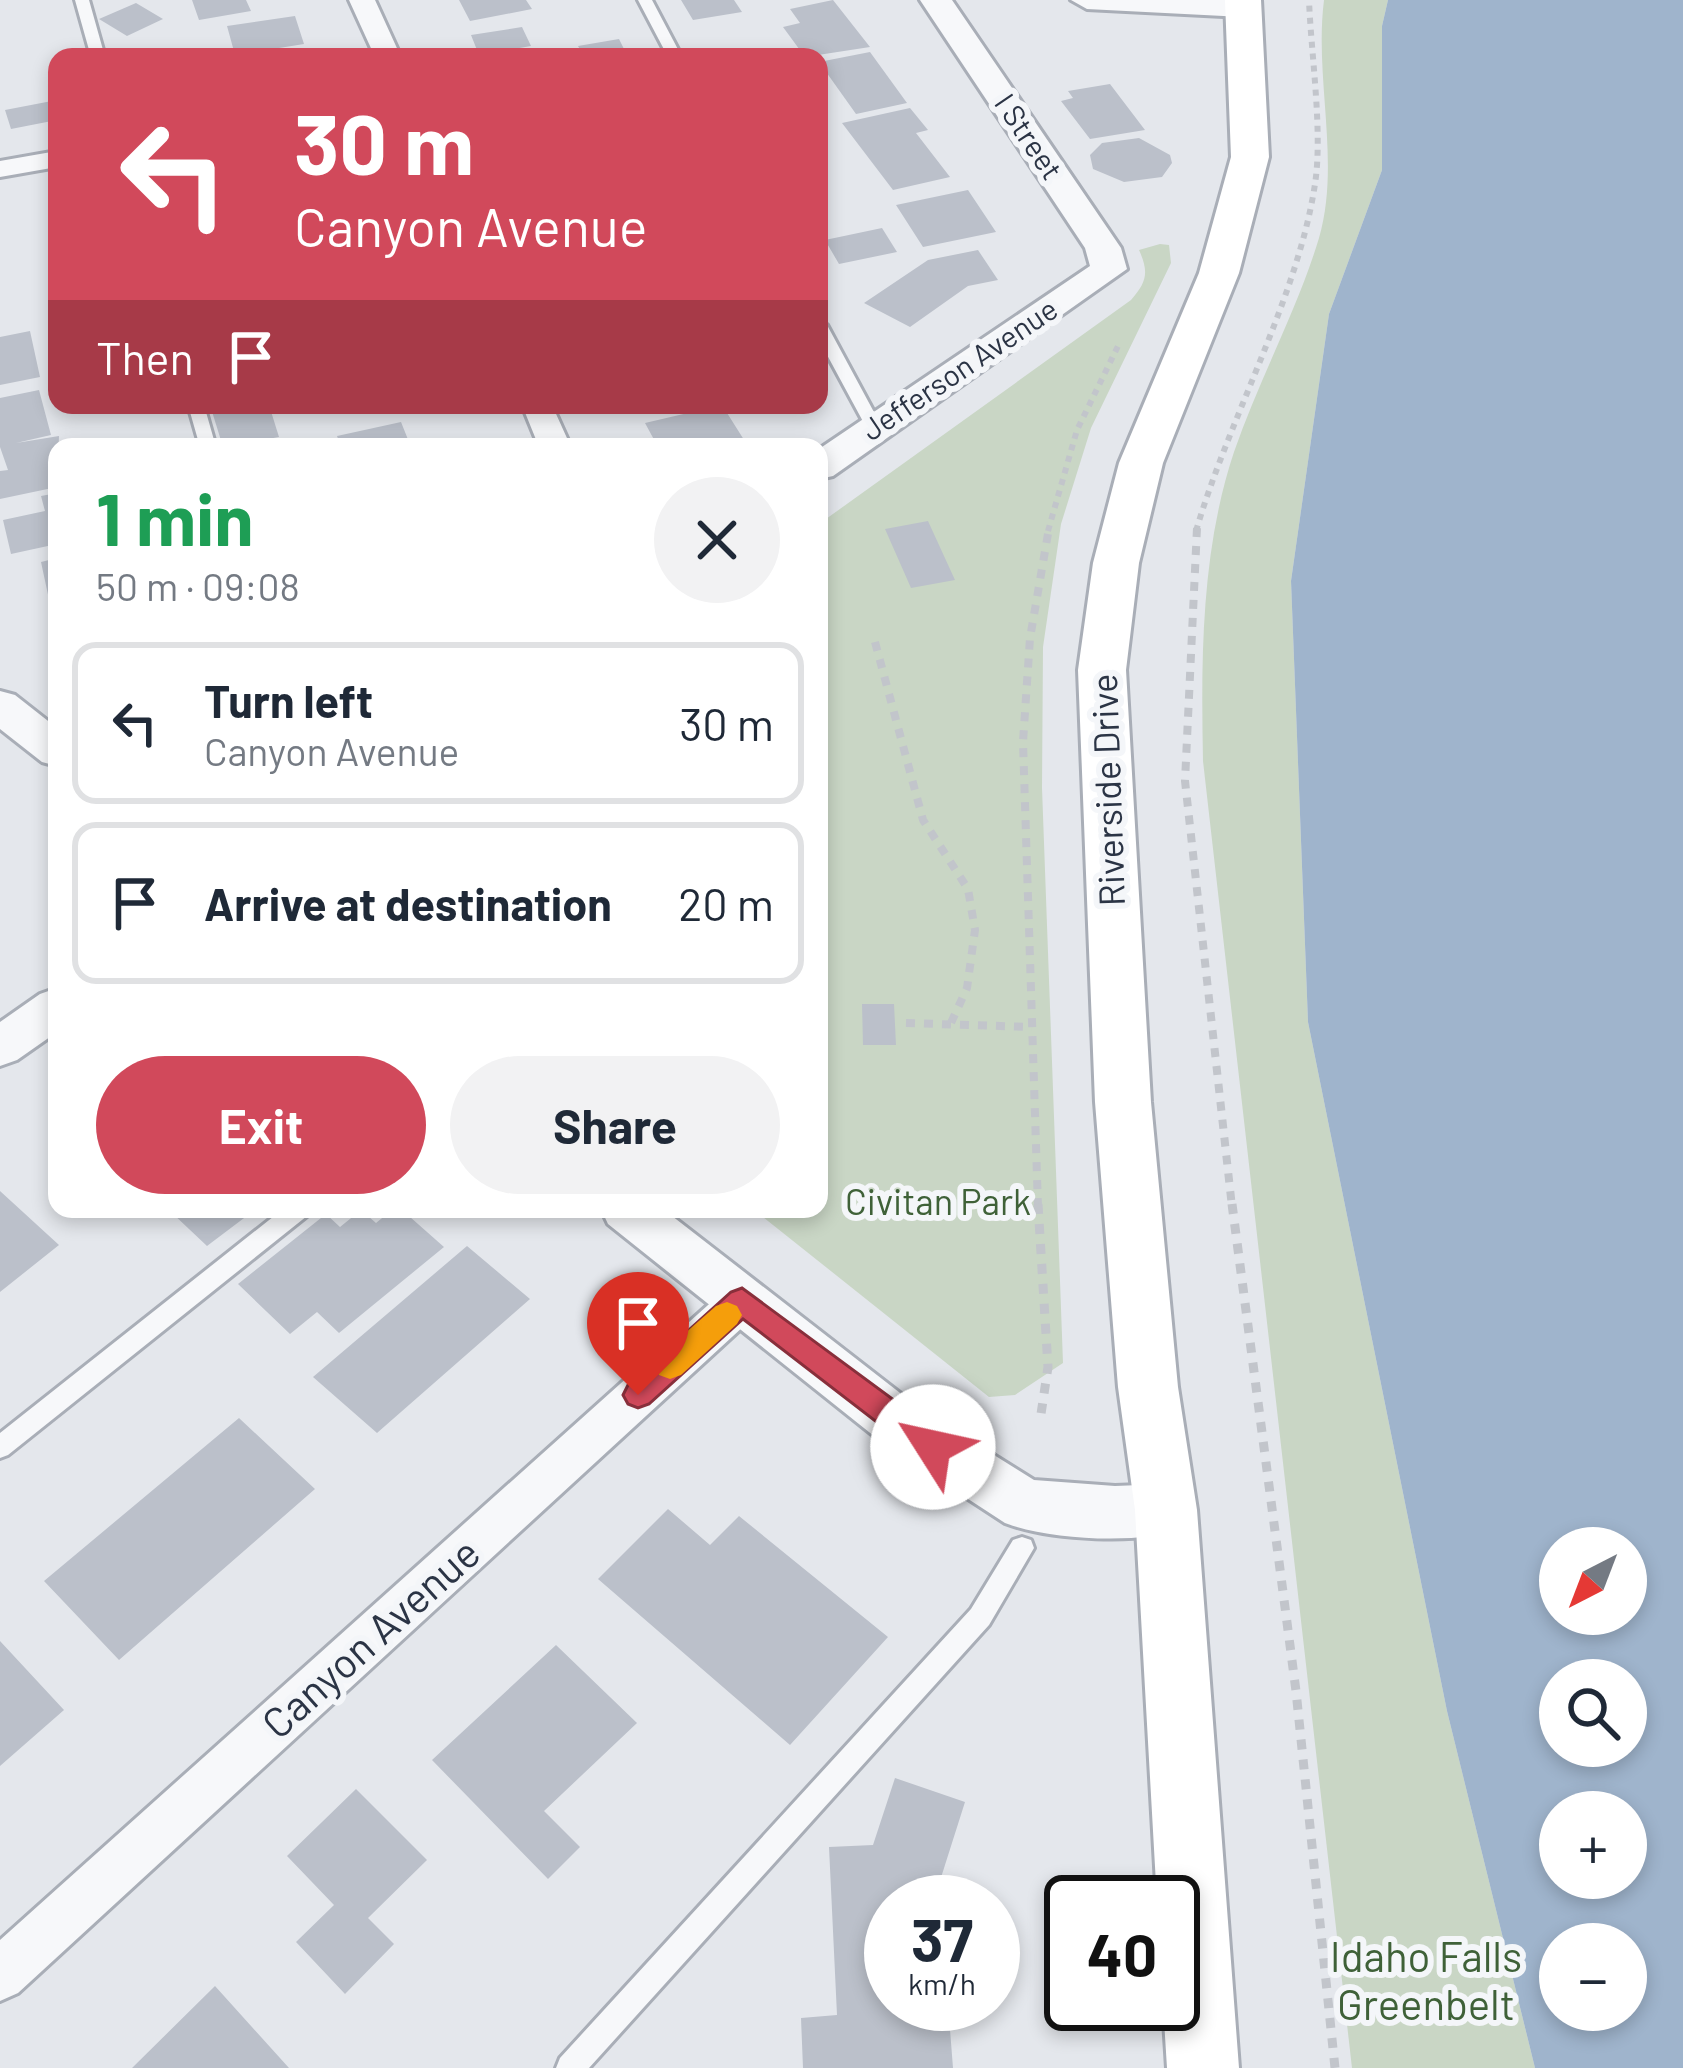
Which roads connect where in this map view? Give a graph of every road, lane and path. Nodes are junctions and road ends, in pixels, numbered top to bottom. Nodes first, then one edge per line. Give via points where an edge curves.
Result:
1 (82, 0) edge
2 (362, 0) edge
3 (645, 0) edge
4 (936, 0) edge
5 (1087, 0) edge
6 (1309, 0) edge
7 (1243, 4) edge
8 (95, 48) edge
9 (384, 48) edge
10 (670, 48) edge
11 (48, 161) edge
12 (0, 169) edge
13 (1103, 275) joint
14 (1120, 342) dead end
15 (828, 343) edge
16 (874, 427) junction
17 (828, 460) edge
18 (875, 643) dead end
19 (0, 706) edge
20 (48, 744) edge
21 (48, 1013) edge
22 (906, 1023) dead end
23 (950, 1025) junction
24 (1032, 1027) junction
25 (0, 1047) edge
26 (288, 1218) edge
27 (637, 1218) edge
28 (742, 1301) junction
29 (1041, 1414) dead end
30 (0, 1447) edge
31 (1166, 1510) junction
32 (1022, 1548) dead end
33 (0, 1975) edge
34 (570, 2068) edge
35 (1203, 2068) edge
36 (1335, 2068) edge

1 - 8 lane
2 - 9 street
3 - 10 lane
4 - 13 street, I Street via 1103,248 1110,263
5 - 7 street
6 - 36 path via 1316,179 1302,246 1194,539 1185,781
7 - 31 main road, Riverside Drive via 1250,157 1219,273 1142,463 1116,563 1102,670 1123,1102
11 - 12 street
13 - 16 street, Jefferson Avenue
14 - 24 path via 1076,430 1051,514 1030,638 1023,742
15 - 16 lane
16 - 17 street, Jefferson Avenue
18 - 23 path via 923,820 968,889 975,930 967,988
19 - 20 street
21 - 25 street
22 - 23 path
23 - 24 path
24 - 29 path via 1048,1367
26 - 30 lane
27 - 28 street
28 - 31 street via 903,1427 1025,1505
28 - 33 street, Canyon Avenue
31 - 35 main road, Riverside Drive
32 - 34 lane via 980,1617

